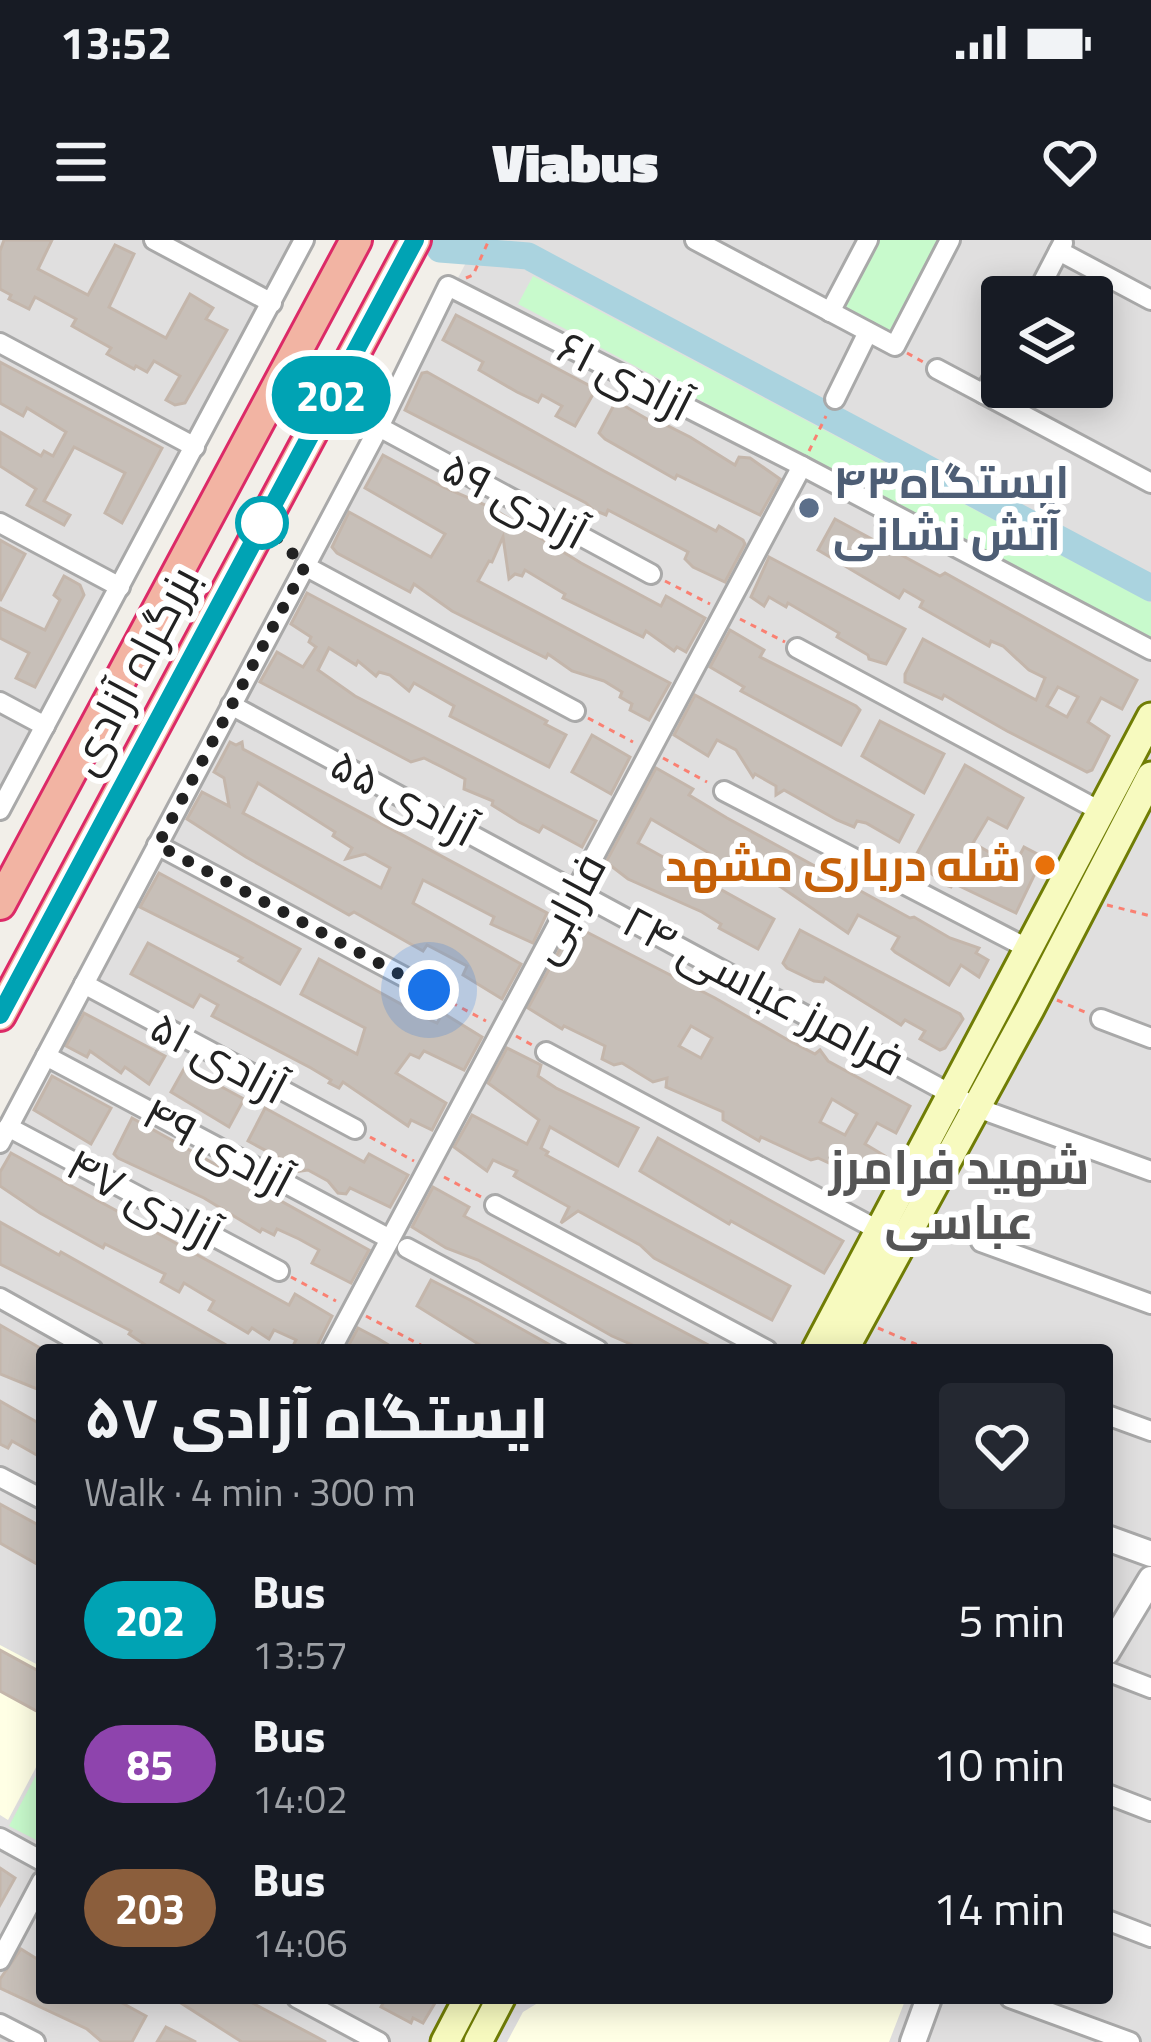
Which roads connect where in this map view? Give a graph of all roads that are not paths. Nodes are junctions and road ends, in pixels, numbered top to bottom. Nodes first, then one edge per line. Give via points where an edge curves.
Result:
1 (154, 240) edge
2 (304, 240) edge
3 (339, 240) edge
4 (356, 240) edge
5 (415, 240) edge
6 (695, 240) edge
7 (868, 240) edge
8 (950, 240) edge
9 (1062, 245) edge
10 (1046, 276) edge
11 (328, 292) junction
12 (1151, 300) edge
13 (272, 303) junction
14 (830, 312) junction
15 (868, 332) junction
16 (0, 343) edge
17 (937, 369) road end
18 (981, 392) edge
19 (835, 399) dead end
20 (1010, 408) edge
21 (379, 427) junction
22 (195, 447) junction
23 (802, 466) junction
24 (1151, 483) edge
25 (0, 523) edge
26 (305, 566) junction
27 (651, 574) dead end
28 (120, 587) junction
29 (797, 648) dead end
30 (1151, 650) edge
31 (0, 702) edge
32 (232, 705) junction
33 (575, 711) dead end
34 (1151, 717) edge
35 (45, 726) junction
36 (1151, 776) edge
37 (724, 791) dead end
38 (0, 810) edge
39 (1102, 812) junction
40 (158, 845) junction
41 (576, 890) junction
42 (0, 904) edge
43 (1029, 949) junction
44 (84, 984) junction
45 (429, 990) dead end
46 (0, 1015) edge
47 (1101, 1019) road end
48 (1151, 1038) edge
49 (546, 1052) dead end
50 (46, 1056) junction
51 (964, 1099) junction
52 (355, 1129) dead end
53 (4, 1135) edge
54 (1151, 1171) edge
55 (495, 1205) dead end
56 (878, 1230) junction
57 (981, 1242) road end
58 (398, 1244) junction
59 (279, 1271) dead end
60 (0, 1298) edge
61 (1151, 1304) edge
62 (82, 1344) edge
63 (335, 1344) edge
64 (587, 1344) edge
65 (756, 1344) edge
66 (819, 1344) edge
67 (847, 1344) edge
68 (1113, 1416) edge
69 (1151, 1431) edge
70 (0, 1477) edge
71 (36, 1496) edge
72 (1113, 1540) edge
73 (1151, 1554) edge
74 (1151, 1580) edge
75 (1113, 1642) edge
76 (1113, 1673) edge
77 (1151, 1688) edge
78 (1113, 1797) edge
79 (1151, 1811) edge
80 (0, 1838) edge
81 (36, 1858) edge
82 (36, 1893) edge
83 (1113, 1922) edge
84 (1151, 1937) edge
85 (0, 1960) edge
86 (308, 2004) edge
87 (465, 2004) edge
88 (499, 2004) edge
89 (927, 2004) edge
90 (1026, 2004) edge
91 (0, 2024) edge
92 (35, 2042) edge
93 (379, 2042) edge
94 (445, 2042) edge
95 (478, 2042) edge
96 (913, 2042) edge
97 (1130, 2042) edge

1 - 13 street
2 - 13 street
3 - 11 highway
4 - 11 highway, بزرگراه آزادی
5 - 46 highway, بزرگراه آزادی
6 - 14 street
7 - 14 street
8 - 15 street via 895,346
9 - 10 street
9 - 12 street
11 - 42 highway, بزرگراه آزادی
13 - 22 street
14 - 15 street
15 - 19 street
16 - 22 street
17 - 18 street
20 - 24 street
21 - 23 street, آزادی ۶۱ via 448,286
21 - 26 street
21 - 27 street, آزادی ۵۹
22 - 28 street
23 - 30 street, آزادی ۶۱
23 - 41 street, فارابی
25 - 28 street
26 - 32 street
26 - 33 street
28 - 35 street
29 - 39 street
31 - 35 street
32 - 40 street
32 - 41 street, آزادی ۵۵
34 - 39 main road
35 - 38 street
36 - 51 main road via 1039,992
37 - 43 street
39 - 43 main road
40 - 44 street
40 - 45 street
41 - 51 street, فرامرز عباسی ۲۴
41 - 58 street, فارابی
43 - 51 main road
44 - 50 street
44 - 52 street, ۵۱ آزادی
47 - 48 street
49 - 56 street
50 - 53 street
50 - 58 street, ۴۹ آزادی
51 - 54 street, فرامرز عباسی ۲۴
51 - 56 main road
51 - 67 main road via 916,1217
53 - 59 street, ۴۷ آزادی
55 - 65 street
56 - 66 main road
57 - 61 street
58 - 63 street, فارابی
58 - 64 street, ۴۹ آزادی
60 - 62 street
68 - 69 street
70 - 71 street
72 - 73 street
74 - 75 street
76 - 77 street
78 - 79 street
80 - 81 street
82 - 85 street
83 - 84 street
86 - 93 street
87 - 94 main road
88 - 95 main road
89 - 96 street
90 - 97 street
91 - 92 street

